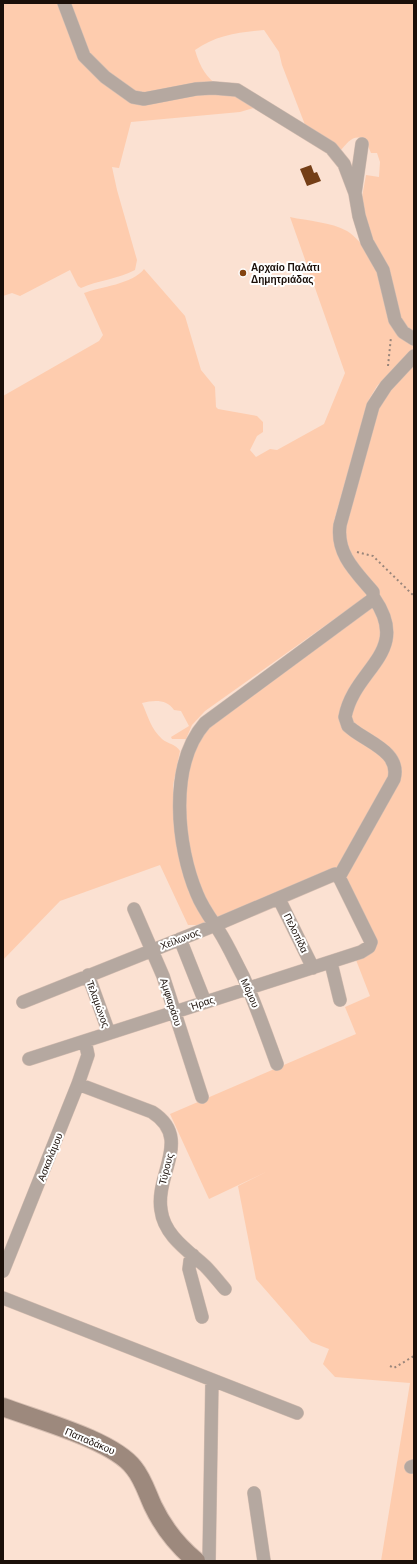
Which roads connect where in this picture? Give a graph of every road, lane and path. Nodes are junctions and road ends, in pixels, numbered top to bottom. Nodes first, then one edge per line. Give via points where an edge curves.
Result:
1 (64, 3) edge
2 (362, 144) dead end
3 (355, 193) junction
4 (391, 336) dead end
5 (414, 339) edge
6 (414, 356) edge
7 (386, 386) junction
8 (342, 550) junction
9 (414, 596) edge
10 (374, 598) junction
11 (337, 876) junction
12 (280, 899) junction
13 (134, 909) dead end
14 (215, 925) junction
15 (180, 939) junction
16 (152, 950) junction
17 (331, 962) junction
18 (313, 968) junction
19 (88, 975) junction
20 (248, 988) junction
21 (340, 1000) dead end
22 (23, 1002) dead end
23 (205, 1002) junction
24 (175, 1012) junction
25 (109, 1033) junction
26 (84, 1041) junction
27 (29, 1059) dead end
28 (277, 1064) dead end
29 (78, 1084) junction
30 (202, 1097) dead end
31 (193, 1255) junction
32 (3, 1271) edge
33 (225, 1289) dead end
34 (3, 1298) edge
35 (202, 1317) dead end
36 (414, 1356) edge
37 (390, 1366) dead end
38 (212, 1380) junction
39 (3, 1407) edge
40 (297, 1413) dead end
41 (254, 1494) dead end
42 (196, 1561) edge
43 (209, 1561) edge
44 (264, 1561) edge

1 - 3 street via 84,56 101,73 133,97 144,99 196,89 236,90 331,148 344,164
2 - 3 street
3 - 5 street via 367,242 383,270 395,320 403,332
4 - 7 path
6 - 7 street
7 - 8 street via 370,414 344,505 339,531
8 - 9 path via 373,556
8 - 10 street via 373,592
10 - 11 street via 384,617 387,643 364,677 346,717 348,726 390,756 395,762 396,772
10 - 14 street, Μόμου via 212,716 196,736 181,781 182,834 194,886
11 - 12 street, Χείλωνος
11 - 17 street, Ήρας via 371,942 364,951
12 - 14 street, Χείλωνος
12 - 18 street, Πελοπίδα
13 - 16 street, Αμφιαράου
14 - 15 street, Χείλωνος
14 - 20 street, Μόμου
15 - 16 street, Χείλωνος
15 - 23 street
16 - 19 street, Χείλωνος
16 - 24 street, Αμφιαράου
17 - 18 street, Ήρας
17 - 21 street
18 - 20 street, Ήρας
19 - 22 street, Χείλωνος
19 - 25 street, Τελαμώνος
20 - 23 street, Ήρας
20 - 28 street, Μόμου
23 - 24 street, Ήρας
24 - 25 street, Ήρας
24 - 30 street, Αμφιαράου
25 - 26 street, Ήρας
26 - 27 street, Ήρας
26 - 29 street, Ασκαλάμου via 88,1055
29 - 31 street, Τύρους via 152,1112 167,1126 172,1142 160,1192 162,1216 171,1233
29 - 32 street, Ασκαλάμου
31 - 33 street, Τύρους
31 - 35 street via 189,1268
34 - 38 street
36 - 37 path via 394,1368
38 - 40 street
38 - 43 street
39 - 42 street, Παπαδάκου via 104,1444 127,1459 139,1474 164,1525 182,1549
41 - 44 street

